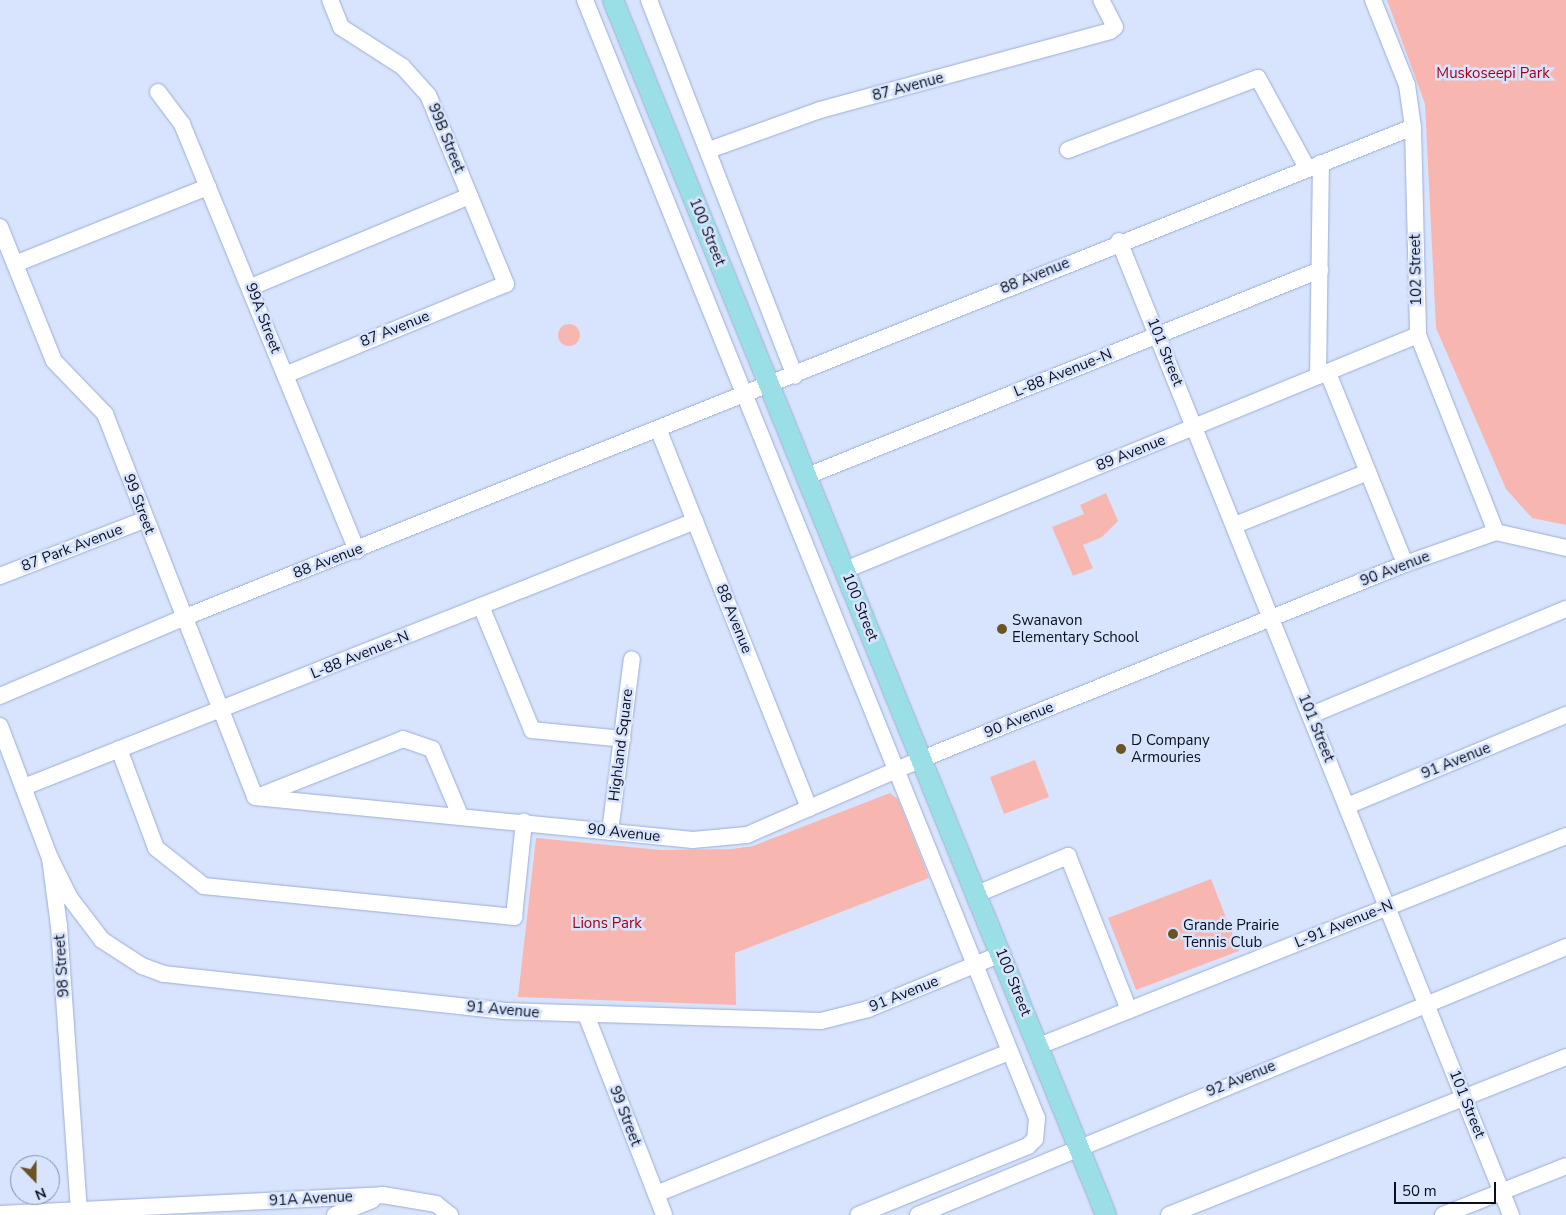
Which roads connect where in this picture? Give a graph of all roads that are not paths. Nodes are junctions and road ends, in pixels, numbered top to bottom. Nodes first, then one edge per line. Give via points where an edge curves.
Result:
1 (330, 0) edge
2 (585, 0) edge
3 (613, 0) edge
4 (649, 0) edge
5 (1101, 0) edge
6 (1373, 0) edge
7 (158, 92) dead end
8 (1413, 127) junction
9 (709, 150) junction
10 (1068, 150) dead end
11 (1314, 166) junction
12 (208, 187) junction
13 (470, 196) junction
14 (0, 227) edge
15 (1120, 241) junction
16 (15, 264) junction
17 (1320, 270) junction
18 (506, 284) joint
19 (251, 287) junction
20 (1158, 335) junction
21 (1418, 335) junction
22 (285, 374) junction
23 (1323, 374) junction
24 (795, 376) junction
25 (770, 386) junction
26 (746, 397) junction
27 (1195, 426) junction
28 (659, 431) junction
29 (1368, 472) junction
30 (806, 476) junction
31 (144, 520) junction
32 (695, 521) junction
33 (1235, 525) junction
34 (1496, 532) junction
35 (1566, 548) edge
36 (357, 550) junction
37 (1405, 564) junction
38 (845, 570) junction
39 (0, 576) edge
40 (481, 606) junction
41 (1566, 609) edge
42 (183, 618) junction
43 (1272, 618) junction
44 (632, 659) dead end
45 (0, 696) edge
46 (220, 710) junction
47 (1311, 715) junction
48 (1566, 715) edge
49 (0, 726) edge
50 (623, 739) junction
51 (119, 750) junction
52 (922, 759) junction
53 (895, 770) junction
54 (24, 787) junction
55 (255, 797) junction
56 (1347, 806) junction
57 (810, 808) junction
58 (460, 815) junction
59 (524, 822) junction
60 (610, 832) junction
61 (1566, 836) edge
62 (50, 858) junction
63 (977, 894) junction
64 (1387, 907) junction
65 (1566, 947) edge
66 (1001, 954) junction
67 (975, 965) junction
68 (1427, 1005) junction
69 (1129, 1010) junction
70 (586, 1017) junction
71 (1038, 1046) junction
72 (1010, 1052) junction
73 (1566, 1056) edge
74 (1464, 1098) junction
75 (1079, 1150) junction
76 (1566, 1166) edge
77 (963, 1173) junction
78 (1501, 1192) junction
79 (656, 1194) junction
80 (971, 1194) junction
81 (383, 1195) junction
82 (78, 1213) edge
83 (0, 1214) edge
84 (335, 1215) edge
85 (450, 1215) edge
86 (664, 1215) edge
87 (858, 1215) edge
88 (918, 1215) edge
89 (1106, 1215) edge
90 (1169, 1215) edge
91 (1443, 1215) edge
92 (1511, 1215) edge

1 - 13 street, 99B Street via 341,27 402,68 428,95
2 - 26 street, 100 Street
3 - 25 main road, 100 Street
4 - 9 street, 100 Street
5 - 9 street, 87 Avenue via 1116,27 1110,31 820,110
6 - 8 street, 102 Street via 1406,85
7 - 12 street, 99A Street via 182,124
8 - 11 street, 88 Avenue
8 - 21 street, 102 Street
9 - 24 street, 100 Street
10 - 11 street via 1258,78
11 - 15 street, 88 Avenue
11 - 17 street
12 - 16 street
12 - 19 street, 99A Street
13 - 18 street, 99B Street
13 - 19 street
14 - 16 street, 99 Street
15 - 20 street, 101 Street
15 - 24 street, 88 Avenue
16 - 31 street, 99 Street via 54,361 105,414
17 - 20 street, L-88 Avenue-N
17 - 23 street
18 - 22 street, 87 Avenue
19 - 22 street, 99A Street
20 - 27 street, 101 Street
20 - 30 street, L-88 Avenue-N
21 - 23 street, 89 Avenue
21 - 34 street, 102 Street
22 - 36 street, 99A Street
23 - 27 street, 89 Avenue
23 - 29 street
24 - 25 street, 88 Avenue
25 - 26 street, 88 Avenue
25 - 30 main road, 100 Street
26 - 28 street, 88 Avenue
26 - 53 street, 100 Street
27 - 33 street, 101 Street
27 - 38 street, 89 Avenue
28 - 32 street, 88 Avenue
28 - 36 street, 88 Avenue
29 - 33 street
29 - 37 street
30 - 38 main road, 100 Street
31 - 39 street, 87 Park Avenue
31 - 42 street, 99 Street
32 - 40 street, L-88 Avenue-N
32 - 57 street, 88 Avenue
33 - 43 street, 101 Street
34 - 35 street
34 - 37 street, 90 Avenue
36 - 42 street, 88 Avenue
37 - 43 street, 90 Avenue
38 - 52 main road, 100 Street
40 - 46 street, L-88 Avenue-N
40 - 50 street via 532,730
41 - 47 street
42 - 45 street, 88 Avenue
42 - 46 street, 99 Street
43 - 47 street, 101 Street
43 - 52 street, 90 Avenue
44 - 50 street, Highland Square
46 - 51 street, L-88 Avenue-N
46 - 55 street, 99 Street
47 - 56 street, 101 Street
48 - 56 street, 91 Avenue
49 - 54 street, 98 Street
50 - 60 street, Highland Square
51 - 54 street, L-88 Avenue-N
51 - 59 street via 156,848 204,886 514,917
52 - 53 street, 90 Avenue
52 - 63 main road, 100 Street
53 - 57 street, 90 Avenue
53 - 67 street, 100 Street
54 - 62 street, 98 Street
55 - 58 street, 90 Avenue
55 - 58 street via 403,739 432,749
56 - 64 street, 101 Street
57 - 60 street, 90 Avenue via 747,835 693,840
58 - 59 street, 90 Avenue
59 - 60 street, 90 Avenue
61 - 64 street, L-91 Avenue-N
62 - 70 street, 91 Avenue via 70,898 102,940 164,974
62 - 82 street, 98 Street via 59,926
63 - 66 main road, 100 Street
63 - 69 street via 1068,856
64 - 68 street, 101 Street
64 - 69 street, L-91 Avenue-N
65 - 68 street, 92 Avenue
66 - 67 street, 91 Avenue
66 - 71 main road, 100 Street
67 - 70 street, 91 Avenue via 868,1009 821,1021
67 - 72 street, 100 Street
68 - 74 street, 101 Street
68 - 75 street, 92 Avenue via 1105,1134
69 - 71 street, L-91 Avenue-N
70 - 79 street, 99 Street
71 - 75 main road, 100 Street
72 - 77 street, 100 Street via 1039,1129 1028,1146
72 - 79 street
73 - 74 street
74 - 78 street, 101 Street
74 - 90 street
75 - 80 street, 92 Avenue
75 - 89 main road, 100 Street
76 - 78 street
77 - 80 street
77 - 87 street
78 - 91 street
78 - 92 street, 101 Street
79 - 86 street, 99 Street
80 - 88 street, 92 Avenue
81 - 82 street, 91A Avenue
81 - 84 street, 91A Avenue
81 - 85 street, 91A Avenue via 436,1204
82 - 83 street, 91A Avenue

